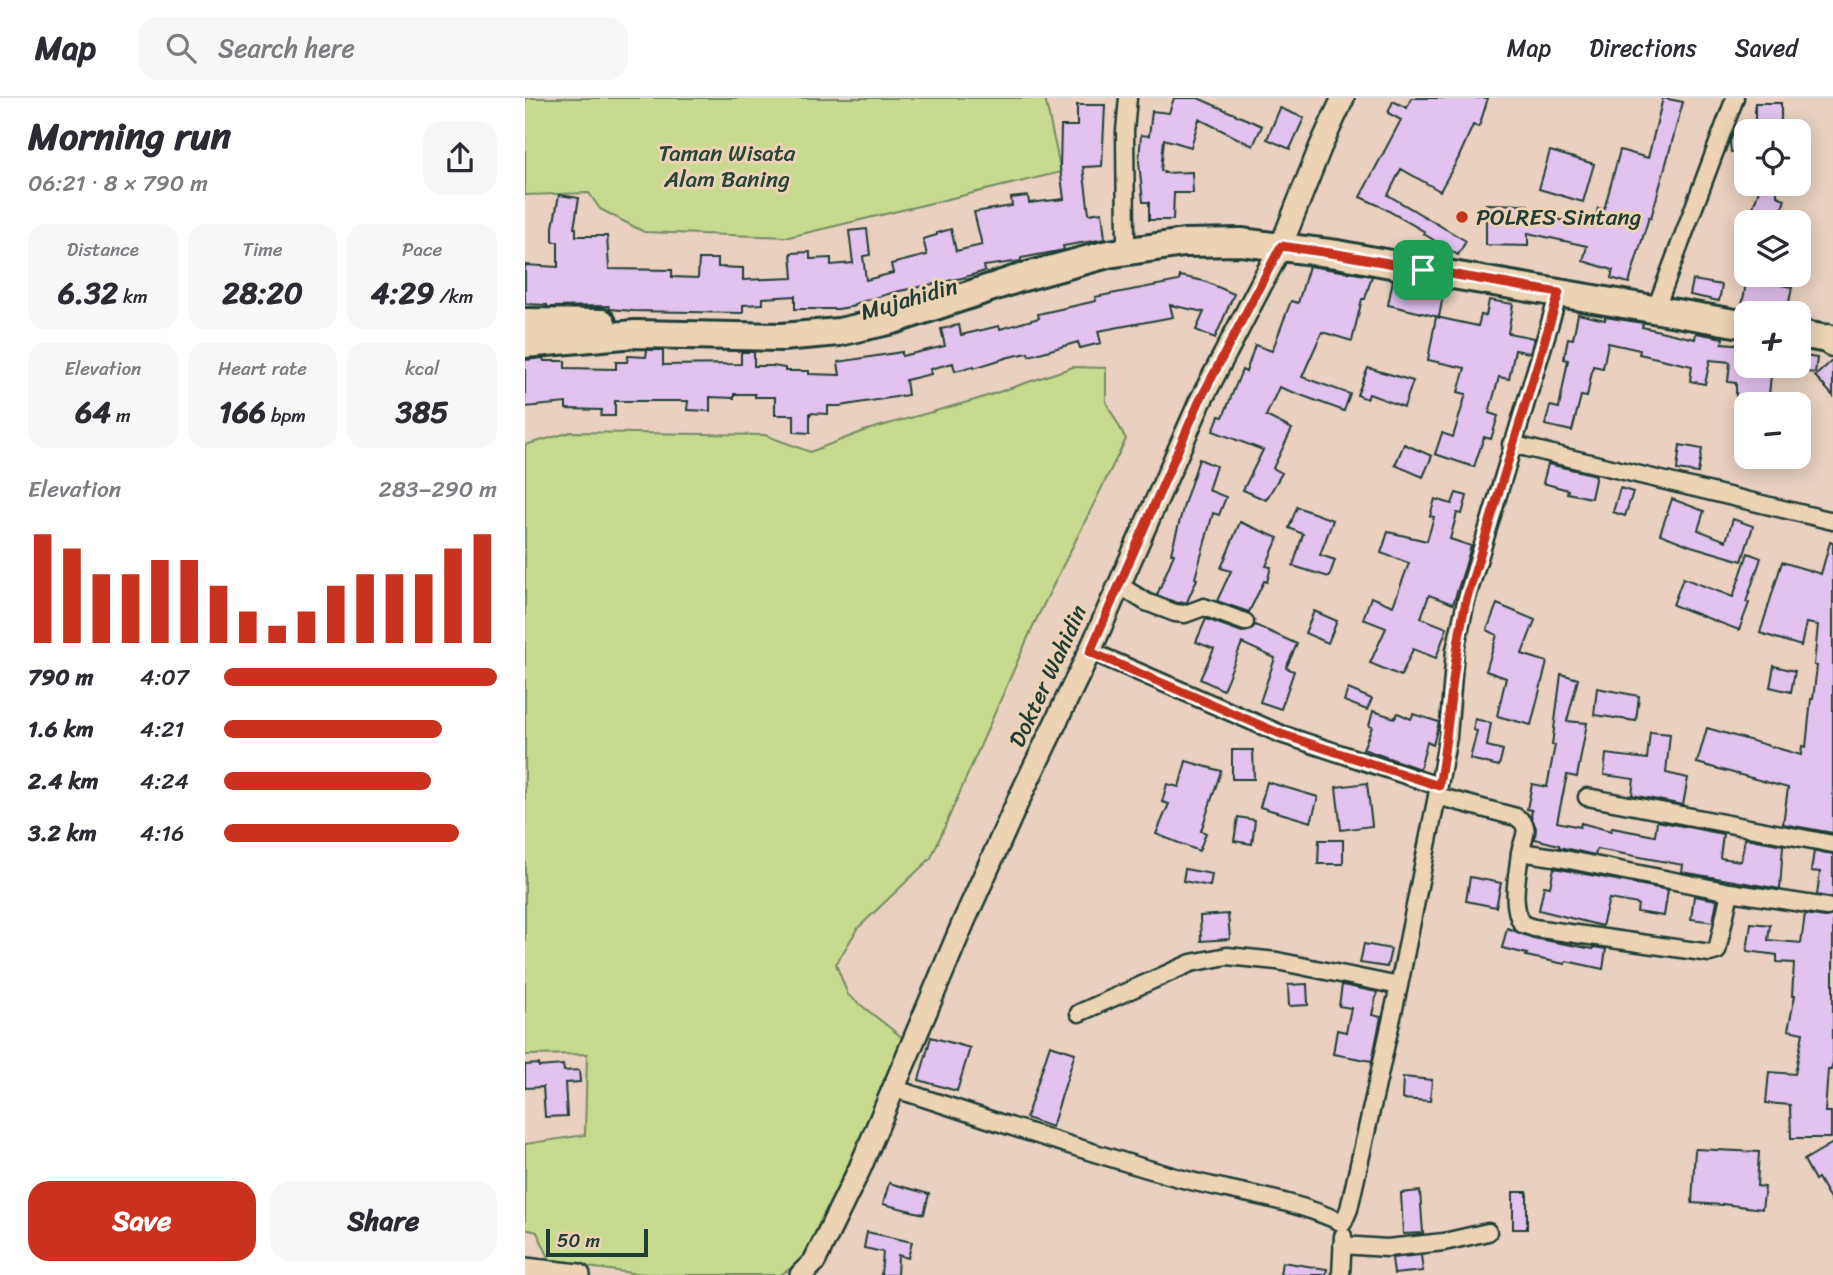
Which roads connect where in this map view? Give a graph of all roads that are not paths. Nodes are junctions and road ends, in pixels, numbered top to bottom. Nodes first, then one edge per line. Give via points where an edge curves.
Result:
1 (1128, 98) edge
2 (1343, 98) edge
3 (1735, 98) edge
4 (1126, 239) junction
5 (1284, 240) junction
6 (1559, 293) junction
7 (1658, 300) junction
8 (1734, 312) edge
9 (525, 322) edge
10 (1734, 323) edge
11 (1811, 328) edge
12 (1811, 335) edge
13 (1832, 338) edge
14 (525, 344) edge
15 (1511, 444) junction
16 (1833, 521) edge
17 (1119, 585) junction
18 (1245, 622) dead end
19 (1090, 652) junction
20 (1438, 791) junction
21 (1587, 797) dead end
22 (1833, 844) edge
23 (1521, 852) junction
24 (1730, 892) junction
25 (1827, 907) dead end
26 (1399, 986) junction
27 (1079, 1013) dead end
28 (893, 1088) junction
29 (1343, 1223) junction
30 (1487, 1231) dead end
31 (1342, 1245) junction
32 (525, 1269) edge
33 (579, 1275) edge
34 (801, 1275) edge
35 (1341, 1275) edge

1 - 4 street
2 - 5 street, Dokter Wahidin
3 - 7 street
4 - 5 main road, Mujahidin via 1210,229
4 - 9 main road, Mujahidin via 827,320 780,324
5 - 6 main road via 1337,254
5 - 7 main road
5 - 14 main road, Mujahidin via 1184,243 1108,254 893,320 839,332 782,337 635,334
5 - 17 street, Dokter Wahidin via 1199,402
6 - 10 main road
6 - 15 street
7 - 8 main road
11 - 13 main road
12 - 13 main road
15 - 16 street
15 - 20 street via 1459,629
17 - 18 street via 1162,609 1185,614 1204,607
17 - 19 street, Dokter Wahidin
19 - 20 street via 1281,734
19 - 28 street, Dokter Wahidin via 1018,801
20 - 23 street via 1523,821
20 - 26 street
21 - 22 street
23 - 24 street
23 - 24 street via 1518,916 1522,924 1534,928 1710,953 1717,951 1721,942
24 - 25 street
26 - 27 street via 1277,961 1227,956 1191,963
26 - 29 street
28 - 29 street via 1109,1158 1296,1206
28 - 34 street, Dokter Wahidin via 823,1246
29 - 31 street
30 - 31 street via 1444,1242 1387,1248
31 - 35 street
32 - 33 street

